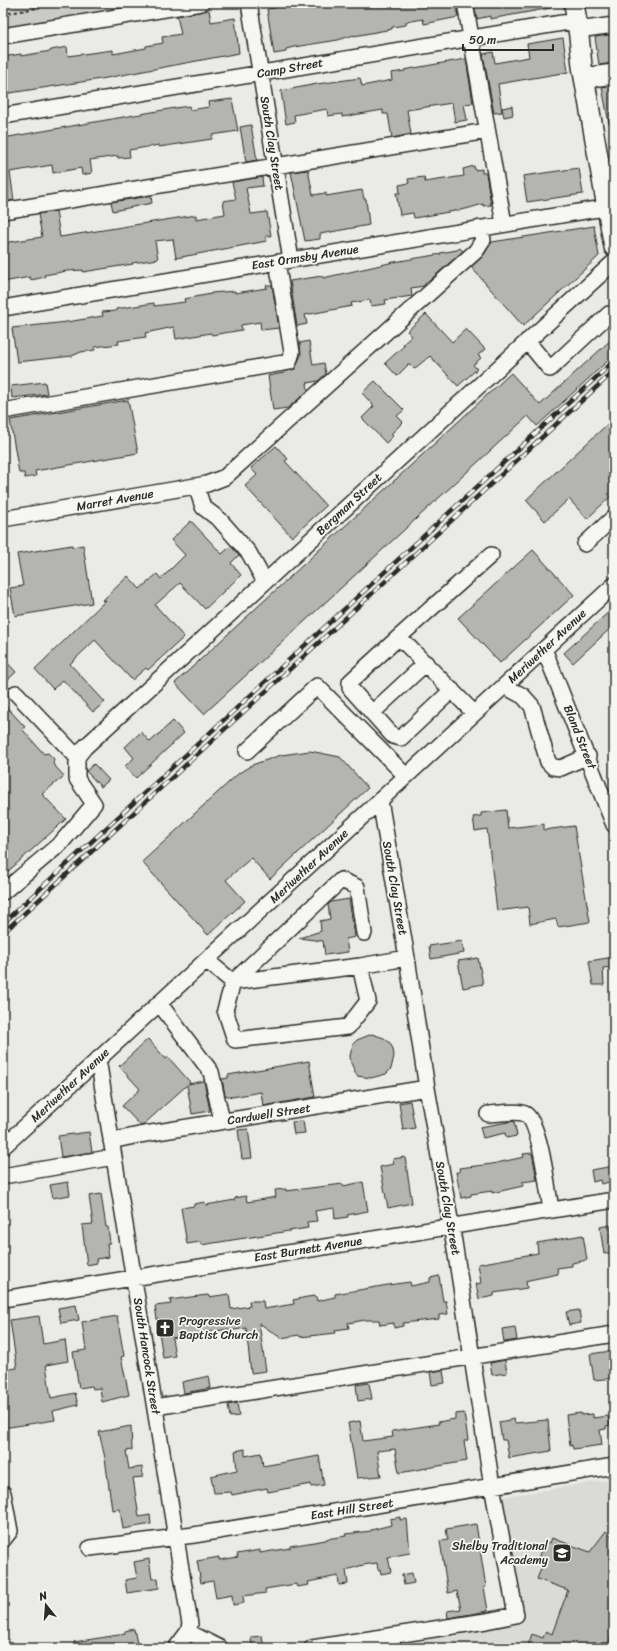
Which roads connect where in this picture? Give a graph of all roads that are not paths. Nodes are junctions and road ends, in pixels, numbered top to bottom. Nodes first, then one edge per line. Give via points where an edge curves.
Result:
1 (201, 3) edge
2 (249, 3) edge
3 (465, 3) edge
4 (574, 3) edge
5 (614, 25) edge
6 (578, 26) junction
7 (3, 36) edge
8 (471, 38) junction
9 (261, 73) junction
10 (614, 74) edge
11 (584, 78) junction
12 (3, 116) edge
13 (488, 131) junction
14 (276, 165) junction
15 (609, 201) edge
16 (3, 211) edge
17 (504, 224) junction
18 (480, 228) junction
19 (614, 247) edge
20 (284, 261) junction
21 (614, 262) edge
22 (3, 308) edge
23 (609, 314) dead end
24 (527, 341) junction
25 (3, 411) edge
26 (196, 486) junction
27 (614, 517) edge
28 (3, 519) edge
29 (585, 544) dead end
30 (491, 555) dead end
31 (265, 582) junction
32 (614, 585) edge
33 (399, 637) junction
34 (544, 649) junction
35 (426, 663) junction
36 (520, 671) junction
37 (504, 686) junction
38 (452, 690) junction
39 (16, 693) dead end
40 (523, 696) junction
41 (372, 713) junction
42 (474, 713) junction
43 (247, 751) dead end
44 (81, 752) junction
45 (588, 756) junction
46 (406, 776) junction
47 (380, 800) junction
48 (614, 825) edge
49 (3, 892) edge
50 (364, 933) dead end
51 (407, 958) junction
52 (206, 960) junction
53 (360, 966) junction
54 (233, 982) junction
55 (159, 1003) junction
56 (98, 1059) junction
57 (427, 1088) junction
58 (488, 1114) dead end
59 (222, 1121) junction
60 (111, 1141) junction
61 (3, 1147) edge
62 (114, 1157) junction
63 (3, 1176) edge
64 (614, 1200) edge
65 (551, 1210) junction
66 (452, 1226) junction
67 (133, 1278) junction
68 (3, 1299) edge
69 (614, 1334) edge
70 (472, 1356) junction
71 (155, 1407) junction
72 (614, 1466) edge
73 (492, 1486) junction
74 (3, 1493) edge
75 (176, 1537) junction
76 (3, 1540) edge
77 (90, 1548) dead end
78 (188, 1632) junction
79 (176, 1648) edge
80 (220, 1648) edge
81 (312, 1648) edge

1 - 7 street
2 - 9 street, South Clay Street
3 - 8 street
4 - 6 main road
5 - 6 street, Camp Street
6 - 8 street, Camp Street via 562,23
6 - 11 main road
8 - 9 street, Camp Street
8 - 13 street
9 - 12 street, Camp Street
9 - 14 street, South Clay Street
10 - 11 main road
11 - 15 main road
13 - 14 street
13 - 17 street
14 - 16 street
14 - 20 street, South Clay Street
15 - 17 street, East Ormsby Avenue
15 - 19 main road
17 - 18 street, East Ormsby Avenue
18 - 20 street, East Ormsby Avenue
18 - 26 street, Marret Avenue via 482,240 476,251 225,477
20 - 22 street, East Ormsby Avenue
20 - 25 street, South Clay Street via 292,352 289,362
21 - 24 street, Bergman Street
23 - 24 street via 550,369
24 - 31 street, Bergman Street
26 - 28 street, Marret Avenue
26 - 31 street via 203,507 220,520 249,553
27 - 29 street
30 - 33 street
31 - 44 street, Bergman Street
32 - 34 street, Meriwether Avenue
33 - 35 street
33 - 41 street via 350,682 350,688
34 - 36 street, Meriwether Avenue
34 - 45 street, Bland Street
35 - 38 street
35 - 41 street
36 - 37 street, Meriwether Avenue
36 - 40 street
37 - 40 street
37 - 42 street, Meriwether Avenue
38 - 41 street via 401,738 393,736
38 - 42 street
39 - 44 street
40 - 45 street via 532,706 548,762 553,767 561,768
42 - 46 street, Meriwether Avenue
43 - 46 street via 317,686
44 - 49 street via 77,779 94,804 61,843
45 - 48 street, Bland Street
46 - 47 street, Meriwether Avenue
47 - 51 street, South Clay Street
47 - 52 street, Meriwether Avenue
50 - 54 street via 357,888 341,880
51 - 53 street
51 - 57 street, South Clay Street
52 - 54 street
52 - 55 street, Meriwether Avenue
53 - 54 street
53 - 54 street via 368,1001 348,1027 235,1040 225,1010
55 - 56 street, Meriwether Avenue
55 - 59 street via 211,1072
56 - 60 street, South Hancock Street
56 - 61 street, Meriwether Avenue
57 - 59 street, Cardwell Street
57 - 66 street, South Clay Street
58 - 65 street via 520,1112 532,1121 537,1134
59 - 60 street, Cardwell Street
60 - 62 street, South Hancock Street
62 - 63 street
62 - 67 street, South Hancock Street
64 - 65 street, East Burnett Avenue
65 - 66 street, East Burnett Avenue
66 - 67 street, East Burnett Avenue
66 - 70 street, South Clay Street
67 - 68 street, East Burnett Avenue
67 - 71 street, South Hancock Street
69 - 70 street
70 - 71 street
70 - 73 street, South Clay Street
71 - 75 street, South Hancock Street
72 - 73 street, East Hill Street
73 - 75 street, East Hill Street
73 - 81 street, South Clay Street via 516,1615
74 - 76 street via 10,1531
75 - 77 street, East Hill Street
75 - 78 street, South Hancock Street via 190,1624
78 - 79 street
78 - 80 street

